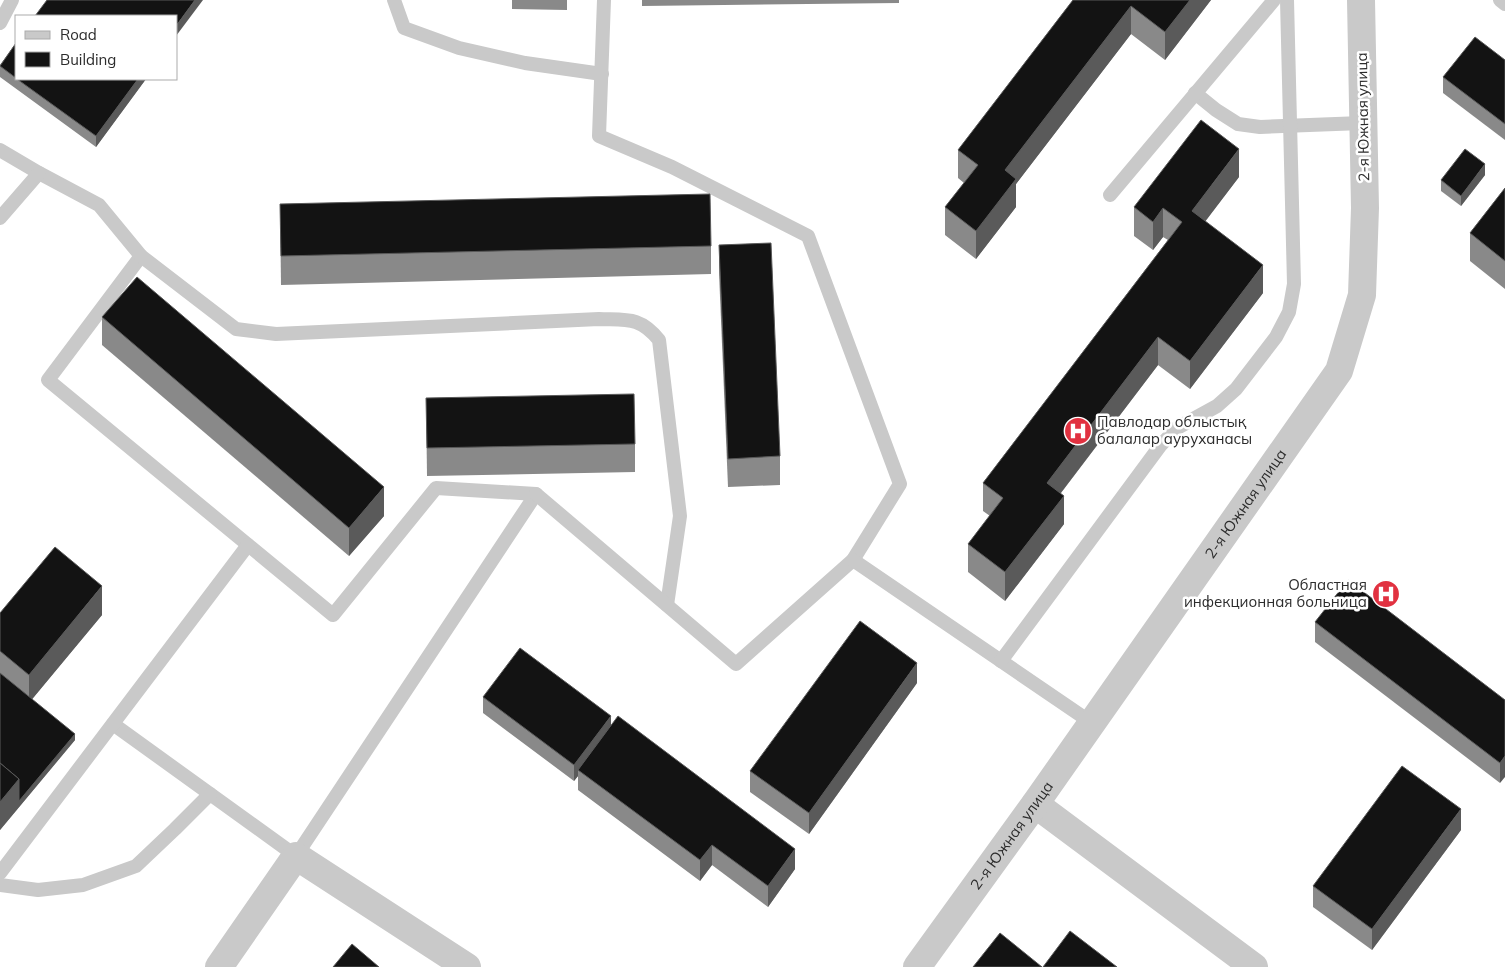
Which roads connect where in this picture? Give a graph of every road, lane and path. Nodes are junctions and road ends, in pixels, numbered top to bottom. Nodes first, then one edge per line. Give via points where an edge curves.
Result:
1 (12, 0) edge
2 (394, 0) edge
3 (604, 0) edge
4 (1274, 0) edge
5 (1287, 0) edge
6 (1361, 0) edge
7 (1500, 0) edge
8 (1505, 4) edge
9 (0, 23) edge
10 (602, 74) junction
11 (1194, 93) junction
12 (1362, 123) junction
13 (1290, 126) junction
14 (0, 150) edge
15 (39, 173) junction
16 (1110, 195) dead end
17 (0, 218) edge
18 (141, 256) junction
19 (536, 494) junction
20 (248, 545) junction
21 (853, 560) junction
22 (667, 606) junction
23 (1000, 660) junction
24 (1092, 723) junction
25 (113, 724) junction
26 (210, 794) junction
27 (1035, 804) junction
28 (296, 856) junction
29 (0, 873) edge
30 (0, 885) edge
31 (219, 967) edge
32 (467, 967) edge
33 (918, 967) edge
34 (1254, 967) edge

1 - 9 lane
2 - 10 lane via 404,28 459,48 525,63
3 - 10 lane
4 - 11 lane
5 - 13 lane
6 - 12 street, 2-я Южная улица
7 - 8 lane
10 - 21 lane via 599,136 672,167 808,236 900,484
11 - 13 lane via 1238,124
11 - 16 lane
12 - 13 lane
12 - 24 street, 2-я Южная улица via 1365,208 1362,295 1339,371
13 - 23 lane via 1294,284 1289,312 1276,337 1236,389 1217,406 1177,428 1160,446
14 - 15 lane
15 - 17 lane
15 - 18 lane via 99,205
18 - 20 lane via 48,380
18 - 22 lane via 236,328 276,334 599,319 633,320 644,324 659,340 680,516
19 - 20 lane via 436,488 333,615
19 - 22 lane
19 - 28 lane
20 - 25 lane
21 - 22 lane via 736,664
21 - 23 lane
23 - 24 lane
24 - 27 street, 2-я Южная улица
25 - 26 lane
25 - 29 lane
26 - 28 lane
26 - 30 lane via 136,866 83,885 38,890
27 - 33 street, 2-я Южная улица
27 - 34 street
28 - 31 street
28 - 32 street

